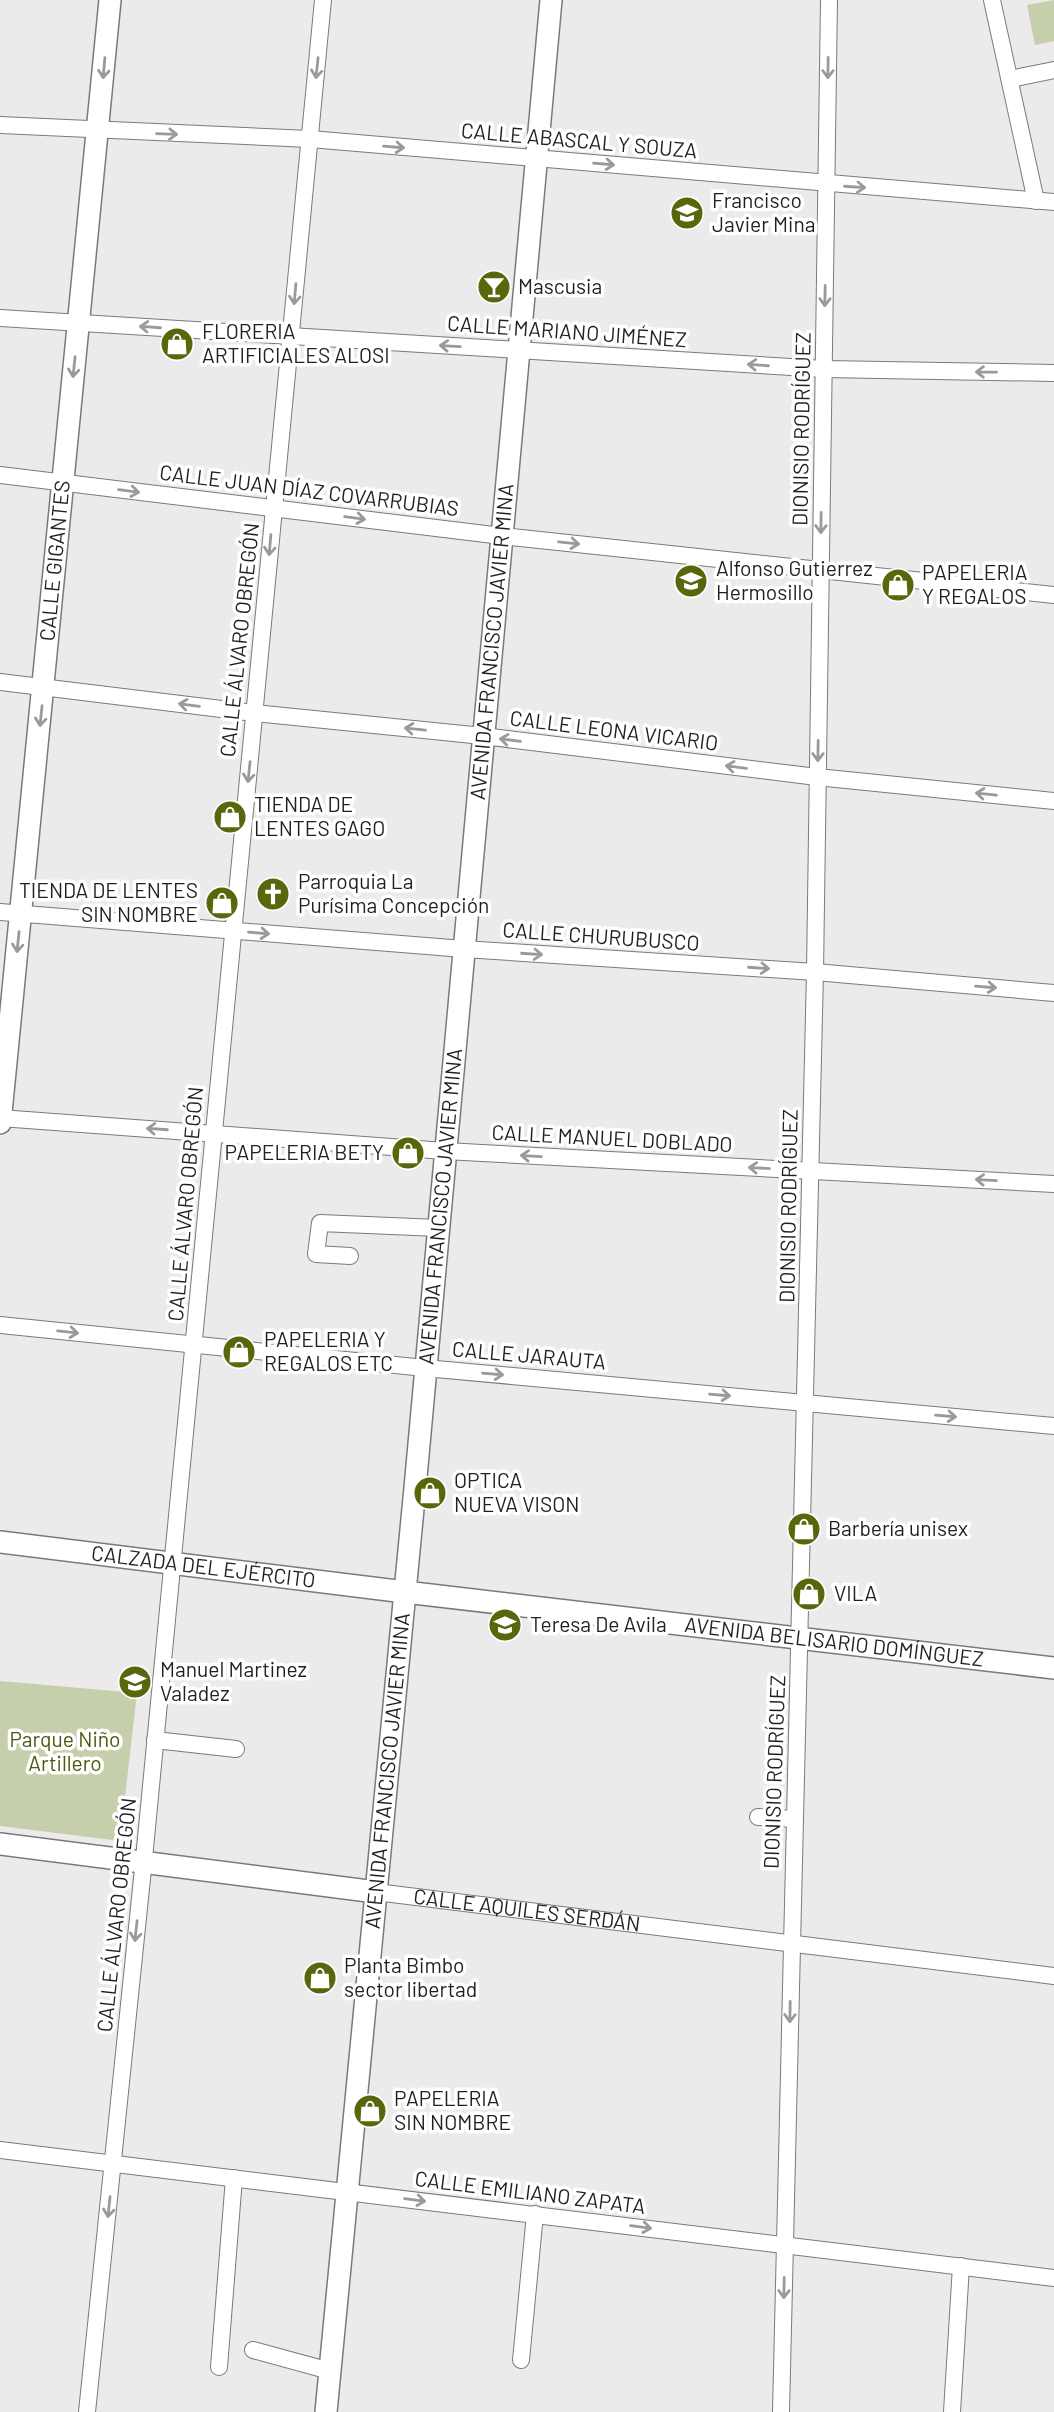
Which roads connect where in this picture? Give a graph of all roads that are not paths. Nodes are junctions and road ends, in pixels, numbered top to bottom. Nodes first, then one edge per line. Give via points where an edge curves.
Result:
1 (110, 0) edge
2 (323, 0) edge
3 (551, 0) edge
4 (829, 0) edge
5 (992, 0) edge
6 (1054, 70) edge
7 (1010, 79) junction
8 (0, 125) edge
9 (99, 132) junction
10 (310, 139) junction
11 (536, 158) junction
12 (827, 184) junction
13 (1036, 201) junction
14 (1054, 202) edge
15 (0, 318) edge
16 (78, 322) junction
17 (291, 336) junction
18 (518, 350) junction
19 (824, 369) junction
20 (1054, 373) edge
21 (0, 475) edge
22 (61, 483) junction
23 (274, 508) junction
24 (502, 536) junction
25 (821, 569) junction
26 (1054, 595) edge
27 (0, 682) edge
28 (43, 687) junction
29 (254, 713) junction
30 (483, 736) junction
31 (817, 777) junction
32 (1054, 801) edge
33 (10, 912) edge
34 (233, 931) junction
35 (464, 949) junction
36 (815, 972) junction
37 (1054, 993) edge
38 (0, 1119) edge
39 (214, 1134) junction
40 (445, 1151) junction
41 (811, 1171) junction
42 (1054, 1184) edge
43 (438, 1228) junction
44 (351, 1256) dead end
45 (0, 1325) edge
46 (193, 1344) junction
47 (425, 1368) junction
48 (805, 1403) junction
49 (1054, 1426) edge
50 (0, 1542) edge
51 (172, 1563) junction
52 (405, 1592) junction
53 (800, 1637) junction
54 (1054, 1668) edge
55 (155, 1740) junction
56 (236, 1749) dead end
57 (758, 1817) dead end
58 (795, 1819) junction
59 (0, 1844) edge
60 (143, 1864) junction
61 (376, 1892) junction
62 (792, 1943) junction
63 (1054, 1976) edge
64 (0, 2150) edge
65 (113, 2164) junction
66 (234, 2178) junction
67 (348, 2192) junction
68 (535, 2214) junction
69 (785, 2245) junction
70 (961, 2266) junction
71 (1054, 2278) edge
72 (253, 2350) dead end
73 (521, 2360) dead end
74 (219, 2367) dead end
75 (330, 2371) junction
76 (87, 2412) edge
77 (327, 2412) edge
78 (781, 2412) edge
79 (952, 2412) edge

1 -> 9 main road, CALLE GIGANTES
2 -> 10 street, CALLE ÁLVARO OBREGÓN
3 - 11 main road, AVENIDA FRANCISCO JAVIER MINA
4 -> 12 street, DIONISIO RODRÍGUEZ
5 - 7 street
6 - 7 street
7 - 13 street
8 - 9 street, CALLE ABASCAL Y SOUZA
9 -> 10 street, CALLE ABASCAL Y SOUZA
9 - 16 main road, CALLE GIGANTES
10 -> 11 street, CALLE ABASCAL Y SOUZA
10 -> 17 street, CALLE ÁLVARO OBREGÓN
11 -> 12 street, CALLE ABASCAL Y SOUZA
11 - 18 main road, AVENIDA FRANCISCO JAVIER MINA
12 -> 13 street, CALLE ABASCAL Y SOUZA
12 -> 19 street, DIONISIO RODRÍGUEZ
13 - 14 street, CALLE ABASCAL Y SOUZA
15 - 16 street, CALLE MARIANO JIMÉNEZ
17 -> 16 street, CALLE MARIANO JIMÉNEZ
16 -> 22 main road, CALLE GIGANTES
18 -> 17 street, CALLE MARIANO JIMÉNEZ
17 - 23 street, CALLE ÁLVARO OBREGÓN
19 -> 18 street, CALLE MARIANO JIMÉNEZ
18 - 24 main road, AVENIDA FRANCISCO JAVIER MINA
20 -> 19 street, CALLE MARIANO JIMÉNEZ
19 -> 25 street, DIONISIO RODRÍGUEZ
21 - 22 street, CALLE JUAN DÍAZ COVARRUBIAS
22 -> 23 street, CALLE JUAN DÍAZ COVARRUBIAS
22 - 28 main road, CALLE GIGANTES
23 -> 24 street, CALLE JUAN DÍAZ COVARRUBIAS
23 -> 29 street, CALLE ÁLVARO OBREGÓN
24 -> 25 street, CALLE JUAN DÍAZ COVARRUBIAS
24 - 30 main road, AVENIDA FRANCISCO JAVIER MINA
25 - 26 street, CALLE JUAN DÍAZ COVARRUBIAS
25 -> 31 street, DIONISIO RODRÍGUEZ
27 - 28 street, CALLE LEONA VICARIO
29 -> 28 street, CALLE LEONA VICARIO
28 -> 33 main road, CALLE GIGANTES
30 -> 29 street, CALLE LEONA VICARIO
29 -> 34 street, CALLE ÁLVARO OBREGÓN
31 -> 30 street, CALLE LEONA VICARIO
30 - 35 main road, AVENIDA FRANCISCO JAVIER MINA
32 -> 31 street, CALLE LEONA VICARIO
31 - 36 street, DIONISIO RODRÍGUEZ
33 - 34 street, CALLE CHURUBUSCO
33 -> 38 main road, CALLE GIGANTES
34 -> 35 street, CALLE CHURUBUSCO
34 - 39 street, CALLE ÁLVARO OBREGÓN
35 -> 36 street, CALLE CHURUBUSCO
35 - 40 main road, AVENIDA FRANCISCO JAVIER MINA
36 -> 37 street, CALLE CHURUBUSCO
36 - 41 street, DIONISIO RODRÍGUEZ
39 -> 38 street, CALLE MANUEL DOBLADO
39 - 40 street, CALLE MANUEL DOBLADO
39 - 46 street, CALLE ÁLVARO OBREGÓN
41 -> 40 street, CALLE MANUEL DOBLADO
40 - 43 main road, AVENIDA FRANCISCO JAVIER MINA
42 -> 41 street, CALLE MANUEL DOBLADO
41 - 48 street, DIONISIO RODRÍGUEZ
43 - 44 street via 320,1223 316,1254
43 - 47 main road, AVENIDA FRANCISCO JAVIER MINA
45 -> 46 street, CALLE JARAUTA
46 - 47 street, CALLE JARAUTA
46 - 51 street, CALLE ÁLVARO OBREGÓN
47 -> 48 street, CALLE JARAUTA
47 - 52 main road, AVENIDA FRANCISCO JAVIER MINA
48 -> 49 street, CALLE JARAUTA
48 - 53 street, DIONISIO RODRÍGUEZ
50 - 51 main road, CALZADA DEL EJÉRCITO
51 - 52 main road, CALZADA DEL EJÉRCITO
51 - 55 street, CALLE ÁLVARO OBREGÓN
52 - 53 main road, AVENIDA BELISARIO DOMÍNGUEZ
52 - 61 main road, AVENIDA FRANCISCO JAVIER MINA
53 - 54 main road, AVENIDA BELISARIO DOMÍNGUEZ
53 - 58 street, DIONISIO RODRÍGUEZ
55 - 56 street
55 - 60 street, CALLE ÁLVARO OBREGÓN
57 - 58 street
58 - 62 street, DIONISIO RODRÍGUEZ
59 - 60 main road, CALLE AQUILES SERDÁN
60 - 61 main road, CALLE AQUILES SERDÁN
60 -> 65 street, CALLE ÁLVARO OBREGÓN
61 - 62 street, CALLE AQUILES SERDÁN
61 - 67 main road, AVENIDA FRANCISCO JAVIER MINA
62 - 63 street, CALLE AQUILES SERDÁN
62 -> 69 street, DIONISIO RODRÍGUEZ
64 - 65 street, CALLE EMILIANO ZAPATA
65 - 66 street, CALLE EMILIANO ZAPATA
65 -> 76 street, CALLE ÁLVARO OBREGÓN
66 - 67 street, CALLE EMILIANO ZAPATA
66 - 74 street
67 -> 68 street, CALLE EMILIANO ZAPATA
67 - 75 main road, AVENIDA FRANCISCO JAVIER MINA
68 -> 69 street, CALLE EMILIANO ZAPATA
68 - 73 street
69 - 70 street, CALLE EMILIANO ZAPATA
69 -> 78 street, DIONISIO RODRÍGUEZ
70 - 71 street, CALLE EMILIANO ZAPATA
70 - 79 street
72 - 75 street
75 - 77 main road, AVENIDA FRANCISCO JAVIER MINA

